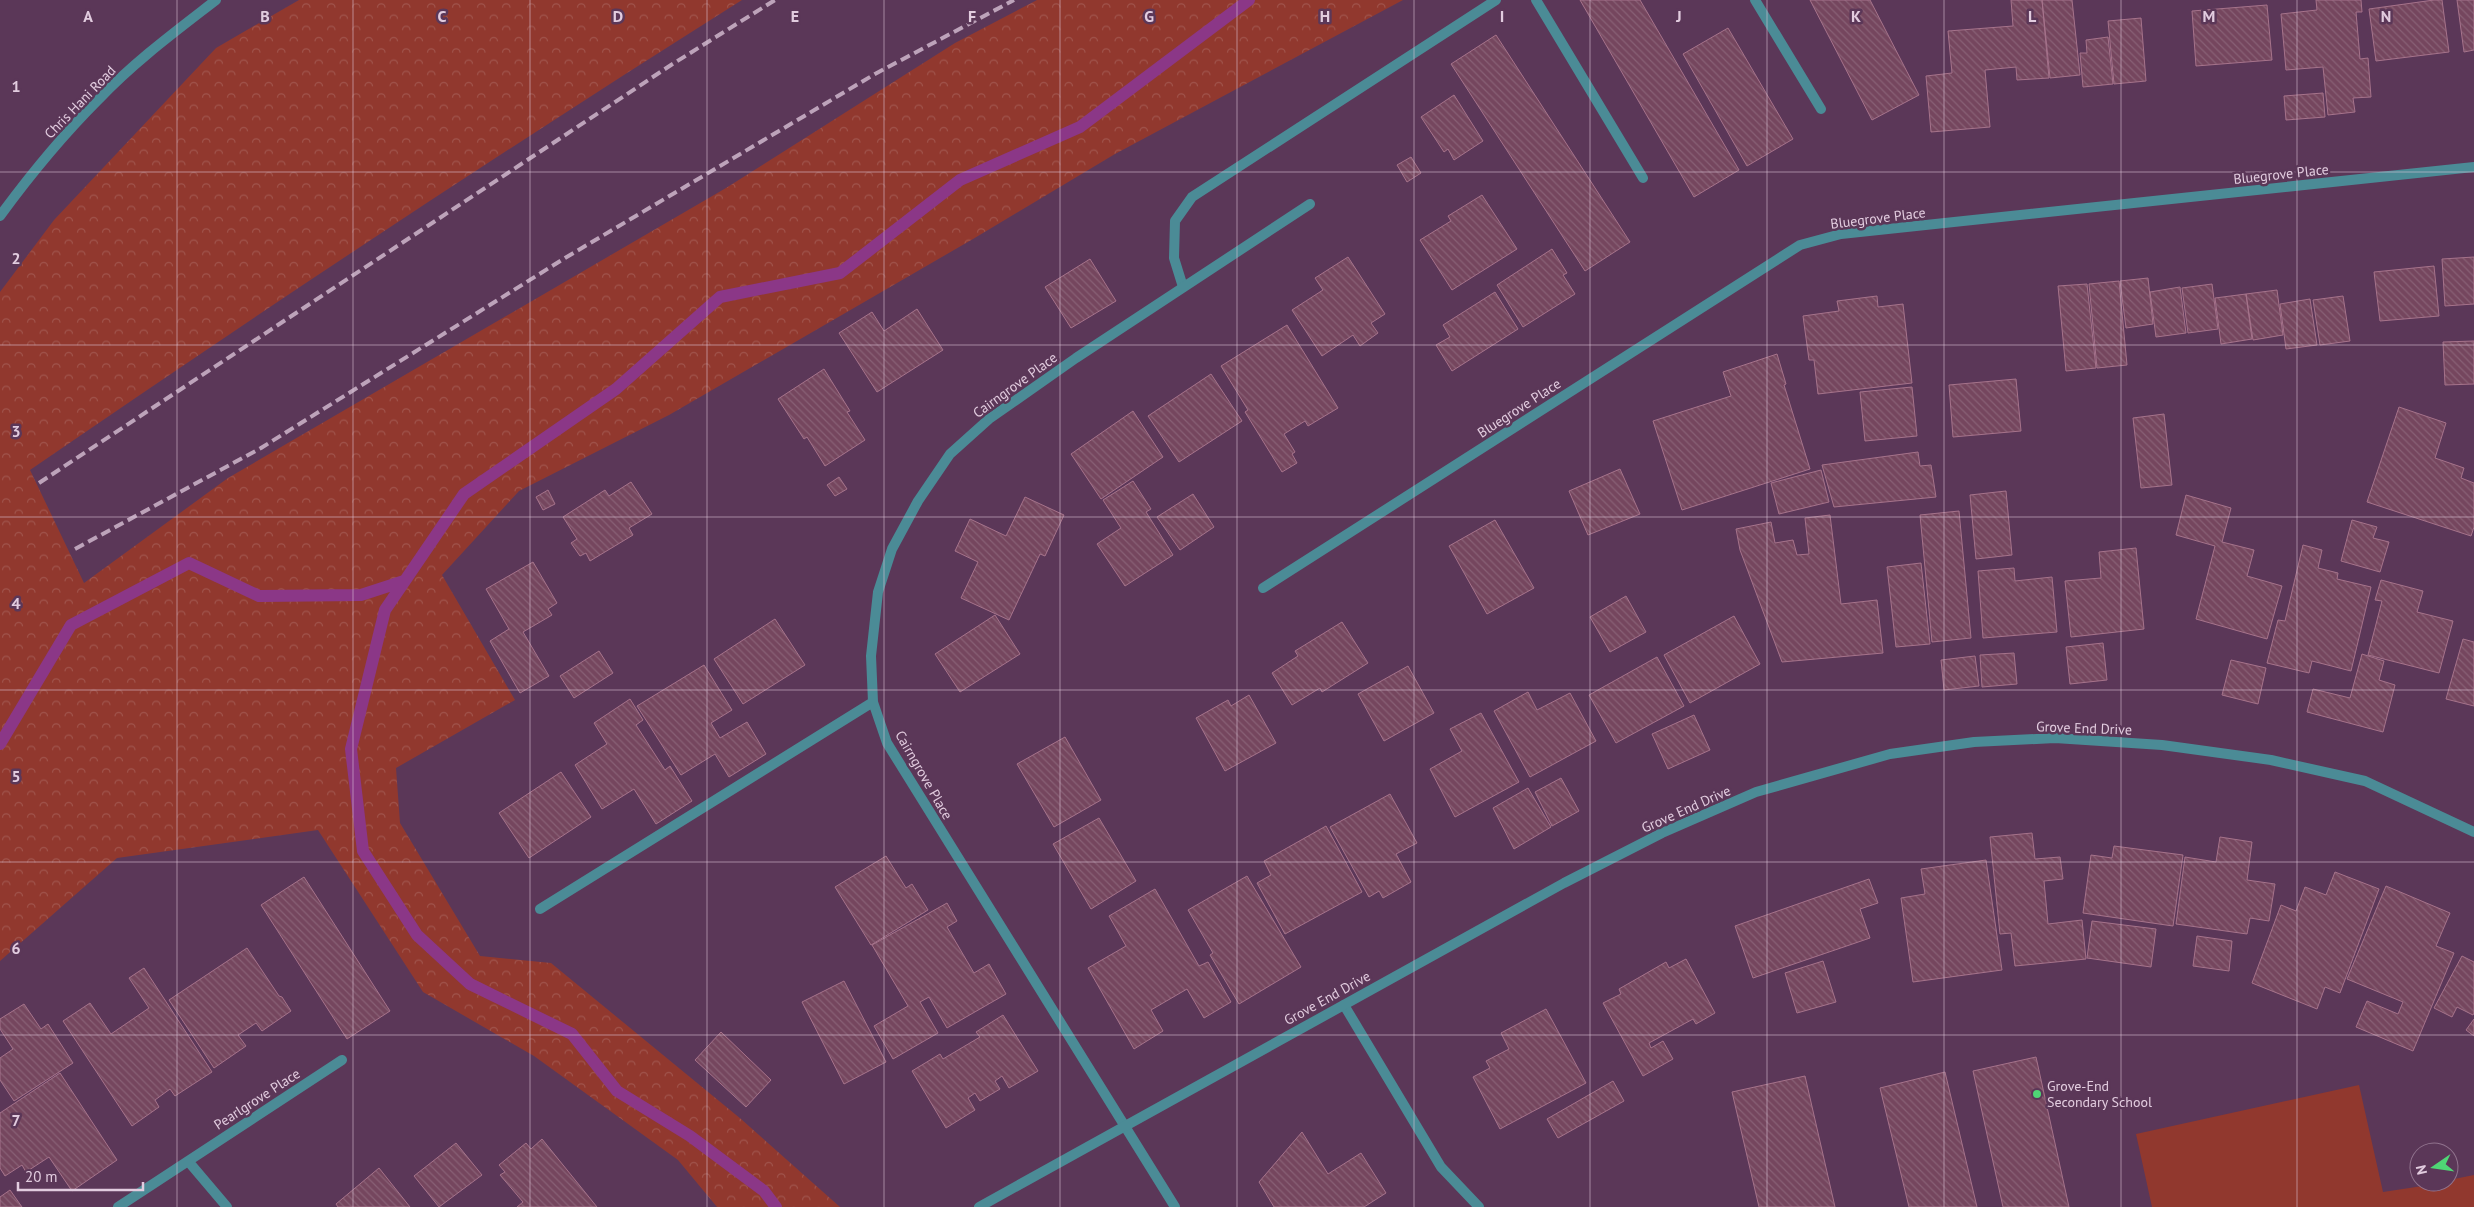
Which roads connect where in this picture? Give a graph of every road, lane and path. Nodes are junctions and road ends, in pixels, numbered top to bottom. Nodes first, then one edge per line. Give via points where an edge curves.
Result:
1 (216, 0) edge
2 (1496, 0) edge
3 (1536, 0) edge
4 (1755, 0) edge
5 (1821, 108) dead end
6 (2474, 167) edge
7 (1643, 178) dead end
8 (1310, 204) dead end
9 (0, 216) edge
10 (1183, 287) junction
11 (1263, 588) dead end
12 (873, 702) junction
13 (2474, 832) edge
14 (540, 909) dead end
15 (1344, 1005) junction
16 (342, 1060) dead end
17 (1125, 1126) junction
18 (188, 1161) junction
19 (118, 1207) edge
20 (228, 1207) edge
21 (979, 1207) edge
22 (1175, 1207) edge
23 (1479, 1207) edge

1 - 9 street, Chris Hani Road via 100,97 33,172
2 - 10 street via 1192,197 1174,221 1174,258
3 - 7 street
4 - 5 street
6 - 11 street, Bluegrove Place via 1841,234 1800,245
8 - 10 street, Cairngrove Place
10 - 12 street, Cairngrove Place via 989,419 950,454 918,501 892,549 878,592 870,656
12 - 14 street
12 - 17 street, Cairngrove Place via 887,743
13 - 15 street, Grove End Drive via 2365,781 2271,760 2169,746 2055,738 1974,742 1890,754 1756,792 1662,834 1564,883
15 - 17 street, Grove End Drive
15 - 23 street via 1441,1167
16 - 18 street, Pearlgrove Place
17 - 21 street, Grove End Drive
17 - 22 street, Cairngrove Place
18 - 19 street, Pearlgrove Place
18 - 20 street

